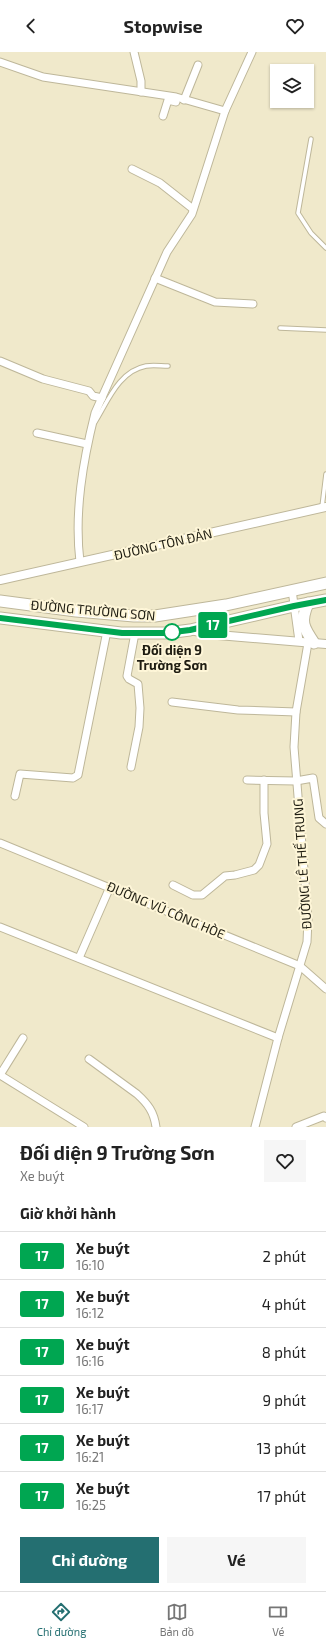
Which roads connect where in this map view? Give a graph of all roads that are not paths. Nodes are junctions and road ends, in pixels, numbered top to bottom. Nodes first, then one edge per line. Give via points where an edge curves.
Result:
1 (134, 52) edge
2 (252, 52) edge
3 (0, 62) edge
4 (198, 64) dead end
5 (141, 92) junction
6 (183, 100) junction
7 (225, 111) junction
8 (163, 116) dead end
9 (311, 139) dead end
10 (132, 169) dead end
11 (193, 209) junction
12 (326, 248) edge
13 (155, 278) junction
14 (252, 304) dead end
15 (280, 328) dead end
16 (326, 330) edge
17 (0, 361) edge
18 (168, 366) dead end
19 (102, 398) junction
20 (91, 428) junction
21 (37, 433) dead end
22 (87, 444) junction
23 (326, 474) edge
24 (324, 507) edge
25 (80, 562) junction
26 (0, 580) edge
27 (326, 583) edge
28 (292, 590) junction
29 (326, 600) edge
30 (0, 602) edge
31 (308, 603) junction
32 (294, 606) junction
33 (0, 618) edge
34 (190, 630) junction
35 (108, 631) junction
36 (135, 633) junction
37 (299, 642) junction
38 (311, 643) junction
39 (326, 644) edge
40 (172, 702) dead end
41 (296, 712) junction
42 (131, 767) dead end
43 (247, 780) dead end
44 (264, 780) junction
45 (296, 781) junction
46 (15, 796) dead end
47 (326, 824) edge
48 (0, 843) edge
49 (173, 885) dead end
50 (110, 887) junction
51 (0, 927) edge
52 (79, 958) junction
53 (300, 966) junction
54 (326, 989) edge
55 (23, 1038) dead end
56 (278, 1038) junction
57 (90, 1059) dead end
58 (0, 1075) edge
59 (326, 1118) edge
60 (84, 1127) edge
61 (156, 1127) edge
62 (254, 1127) edge
63 (296, 1127) edge

1 - 5 street
2 - 7 street
3 - 5 street via 43,77
4 - 6 street
5 - 6 street
6 - 7 street
6 - 8 street via 168,100
7 - 11 street
9 - 12 lane via 298,213 311,234
10 - 11 street via 160,183
11 - 13 street via 167,252
13 - 14 street via 215,302
13 - 19 street
15 - 16 lane
17 - 19 street via 43,378 89,391 93,396
18 - 20 lane via 146,366 128,373 112,392
19 - 20 street
20 - 22 street
21 - 22 street
22 - 25 street via 80,490 77,539
23 - 24 lane
24 - 25 street, ĐƯỜNG TÔN ĐẢN
25 - 26 street, ĐƯỜNG TÔN ĐẢN
27 - 28 main road, ĐƯỜNG TRƯỜNG SƠN
28 - 30 main road, ĐƯỜNG TRƯỜNG SƠN via 226,605 155,616
28 - 32 street
29 - 31 main road, ĐƯỜNG TRƯỜNG SƠN
31 - 32 main road, ĐƯỜNG TRƯỜNG SƠN
31 - 38 main road via 303,624
32 - 34 main road, ĐƯỜNG TRƯỜNG SƠN
32 - 37 street
33 - 35 main road, ĐƯỜNG TRƯỜNG SƠN
34 - 36 main road, ĐƯỜNG TRƯỜNG SƠN
34 - 37 street via 206,634
35 - 36 main road, ĐƯỜNG TRƯỜNG SƠN
35 - 46 street via 78,775 73,778 20,774
36 - 42 street via 127,676 138,684 140,708 137,742
37 - 38 street
38 - 39 street
38 - 41 street, ĐƯỜNG LÊ THẾ TRUNG
40 - 41 street via 238,710
41 - 45 street, ĐƯỜNG LÊ THẾ TRUNG
43 - 44 street
44 - 45 street
44 - 49 street via 267,844 257,867 254,870 225,876 202,895 193,895
45 - 47 street via 313,778 319,818
45 - 53 street, ĐƯỜNG LÊ THẾ TRUNG via 308,919 307,942
48 - 50 street, ĐƯỜNG VŨ CÔNG HÒE
50 - 52 street
50 - 53 street, ĐƯỜNG VŨ CÔNG HÒE
51 - 52 street
52 - 56 street
53 - 54 street, ĐƯỜNG VŨ CÔNG HÒE
53 - 56 street, ĐƯỜNG LÊ THẾ TRUNG
55 - 58 street
56 - 62 street, ĐƯỜNG LÊ THẾ TRUNG
57 - 61 street via 141,1097 149,1106
58 - 60 street
59 - 63 street via 320,1117

